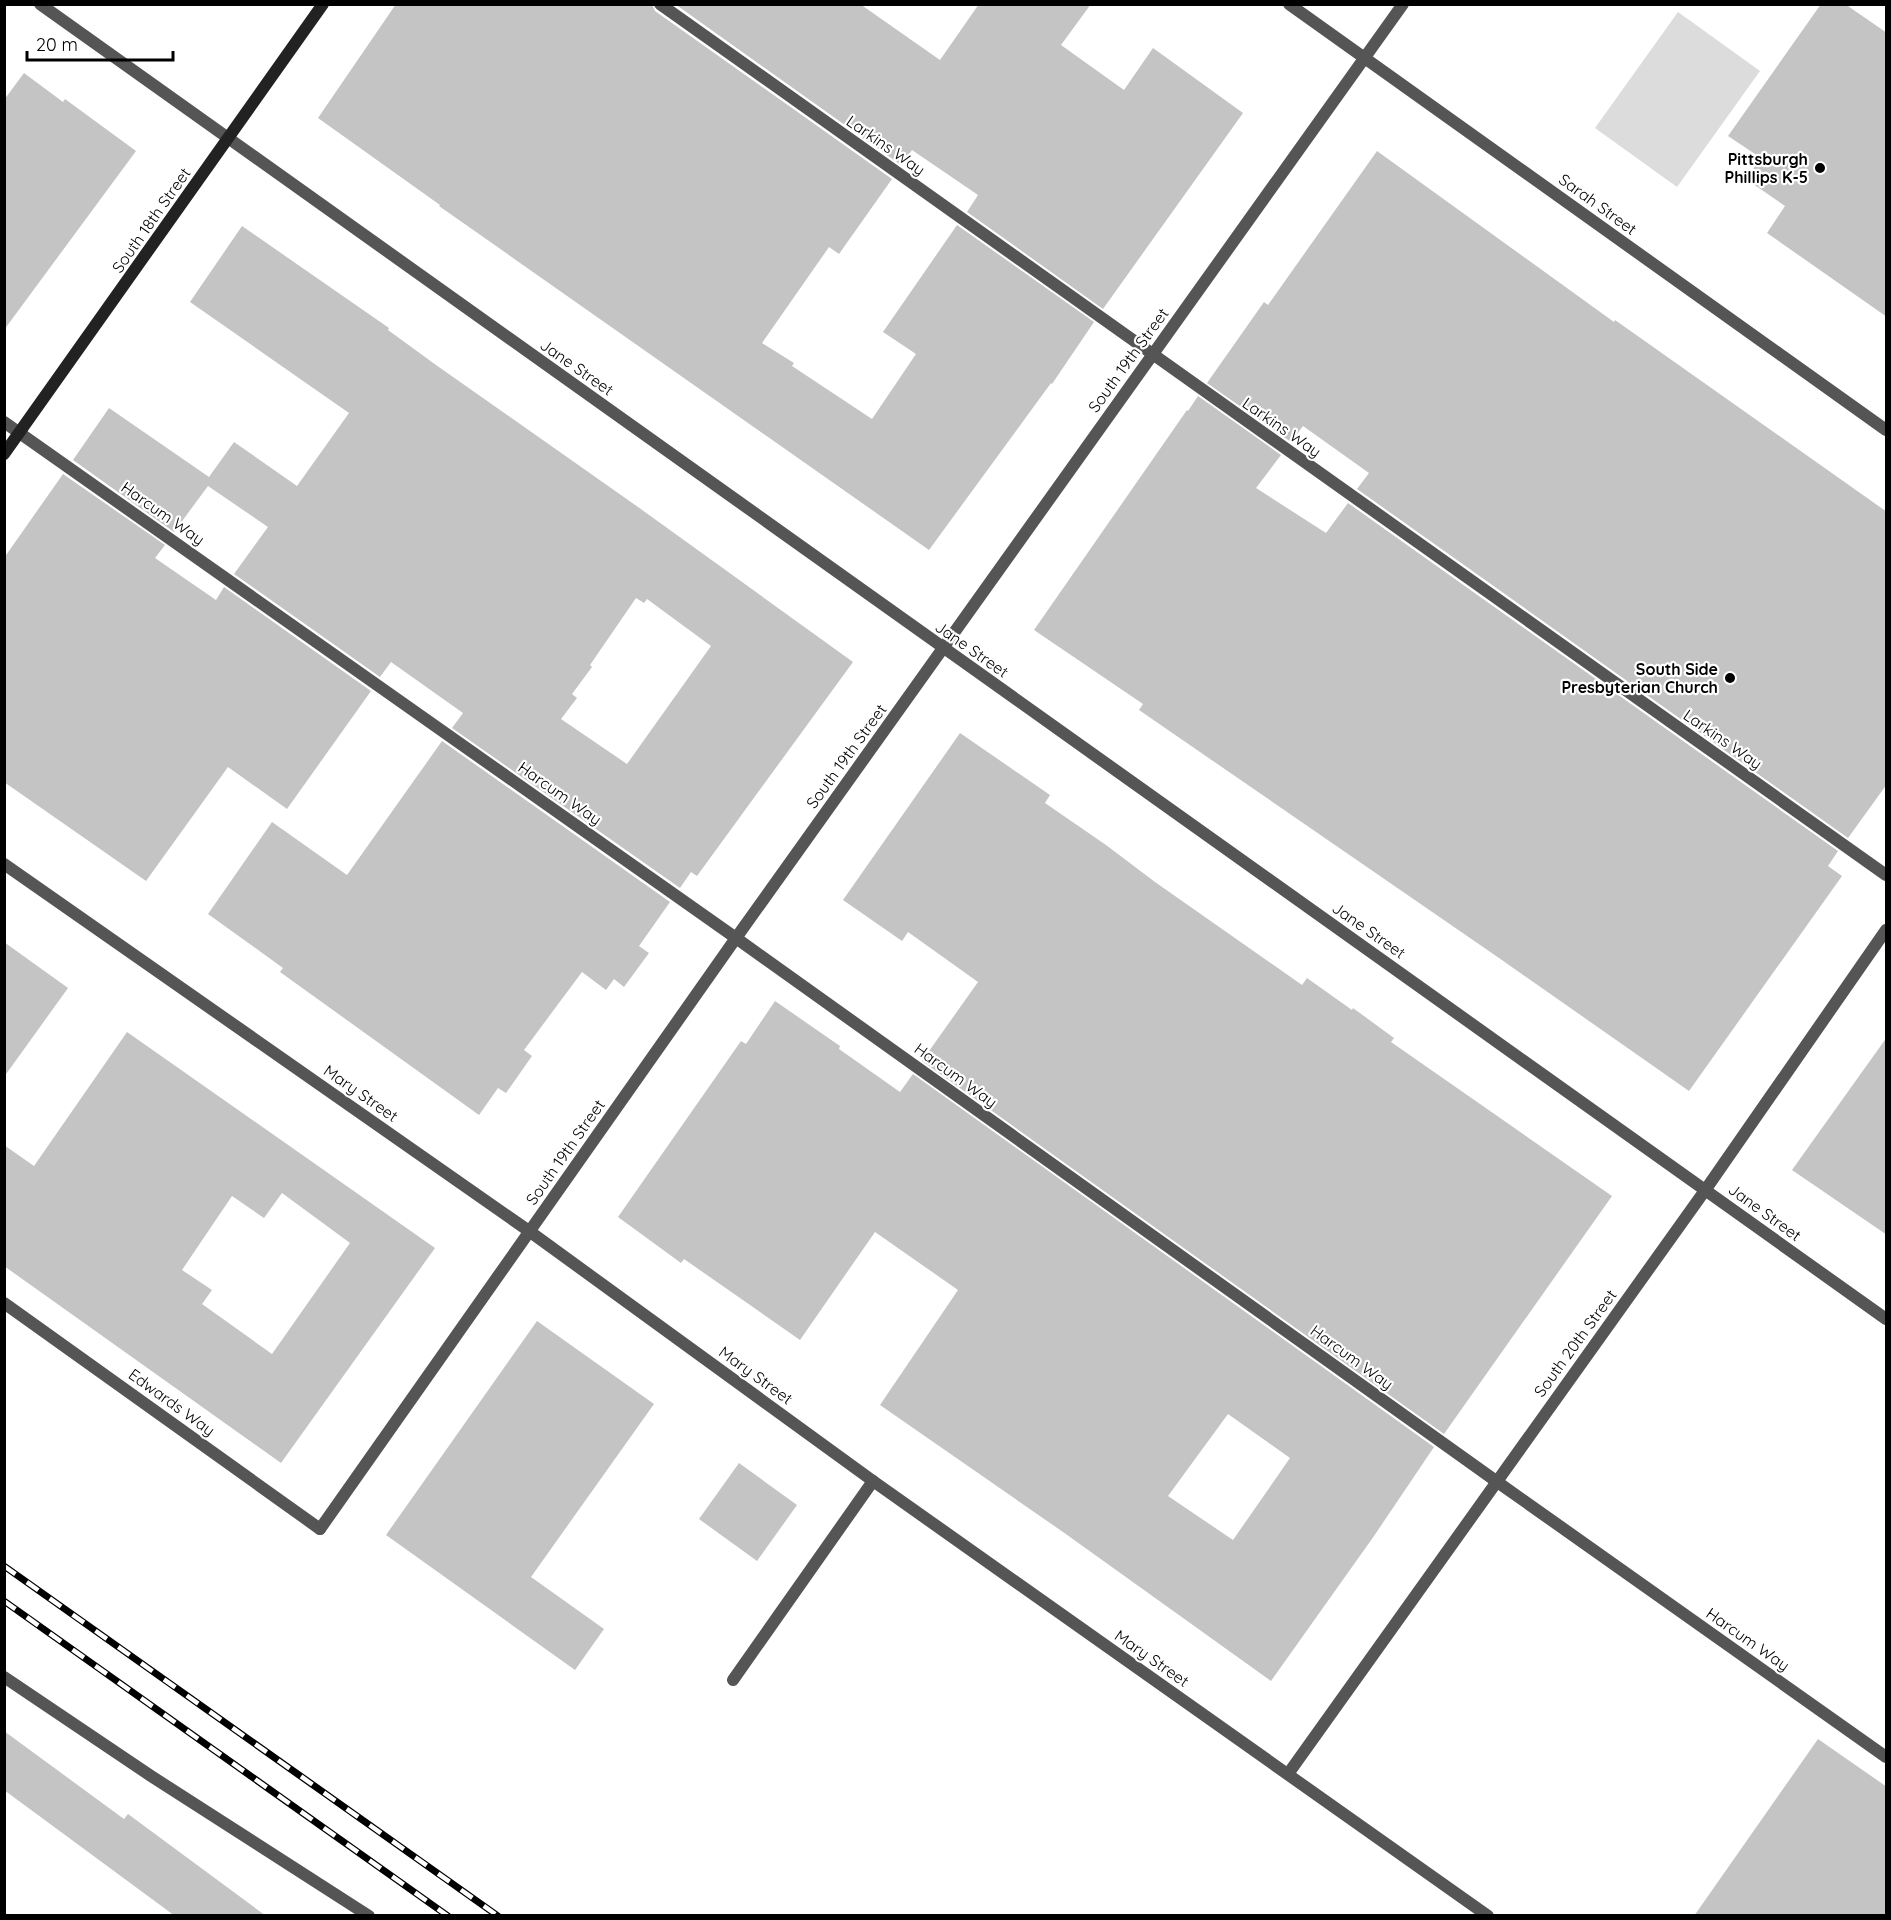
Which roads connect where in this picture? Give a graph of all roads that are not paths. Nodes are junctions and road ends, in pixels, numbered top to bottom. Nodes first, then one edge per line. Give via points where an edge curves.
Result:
1 (40, 4) edge
2 (323, 4) edge
3 (660, 4) edge
4 (1289, 4) edge
5 (1403, 4) edge
6 (1365, 58) junction
7 (229, 139) junction
8 (1151, 355) junction
9 (4, 422) edge
10 (1887, 430) edge
11 (20, 433) junction
12 (4, 454) edge
13 (943, 648) junction
14 (4, 864) edge
15 (1887, 875) edge
16 (1887, 930) edge
17 (736, 938) junction
18 (1706, 1189) junction
19 (529, 1231) junction
20 (4, 1303) edge
21 (1887, 1319) edge
22 (873, 1480) junction
23 (1496, 1481) junction
24 (320, 1529) joint
25 (4, 1677) edge
26 (734, 1680) dead end
27 (1887, 1757) edge
28 (1288, 1774) junction
29 (369, 1916) edge
30 (1488, 1916) edge

1 - 7 street, Jane Street
2 - 7 main road, South 18th Street
3 - 8 street, Larkins Way
4 - 6 street, Sarah Street
5 - 6 street, South 19th Street
6 - 8 street, South 19th Street
6 - 10 street, Sarah Street
7 - 11 main road, South 18th Street
7 - 13 street, Jane Street
8 - 13 street, South 19th Street
8 - 15 street, Larkins Way
9 - 11 street, Harcum Way
11 - 12 main road, South 18th Street
11 - 17 street, Harcum Way
13 - 17 street, South 19th Street
13 - 18 street, Jane Street
14 - 19 street, Mary Street
16 - 18 street, South 20th Street
17 - 19 street, South 19th Street
17 - 23 street, Harcum Way
18 - 21 street, Jane Street
18 - 23 street, South 20th Street
19 - 22 street, Mary Street
19 - 24 street, South 19th Street
20 - 24 street, Edwards Way
22 - 26 street
22 - 28 street, Mary Street
23 - 27 street, Harcum Way
23 - 28 street, South 20th Street
25 - 29 street
28 - 30 street, Mary Street

